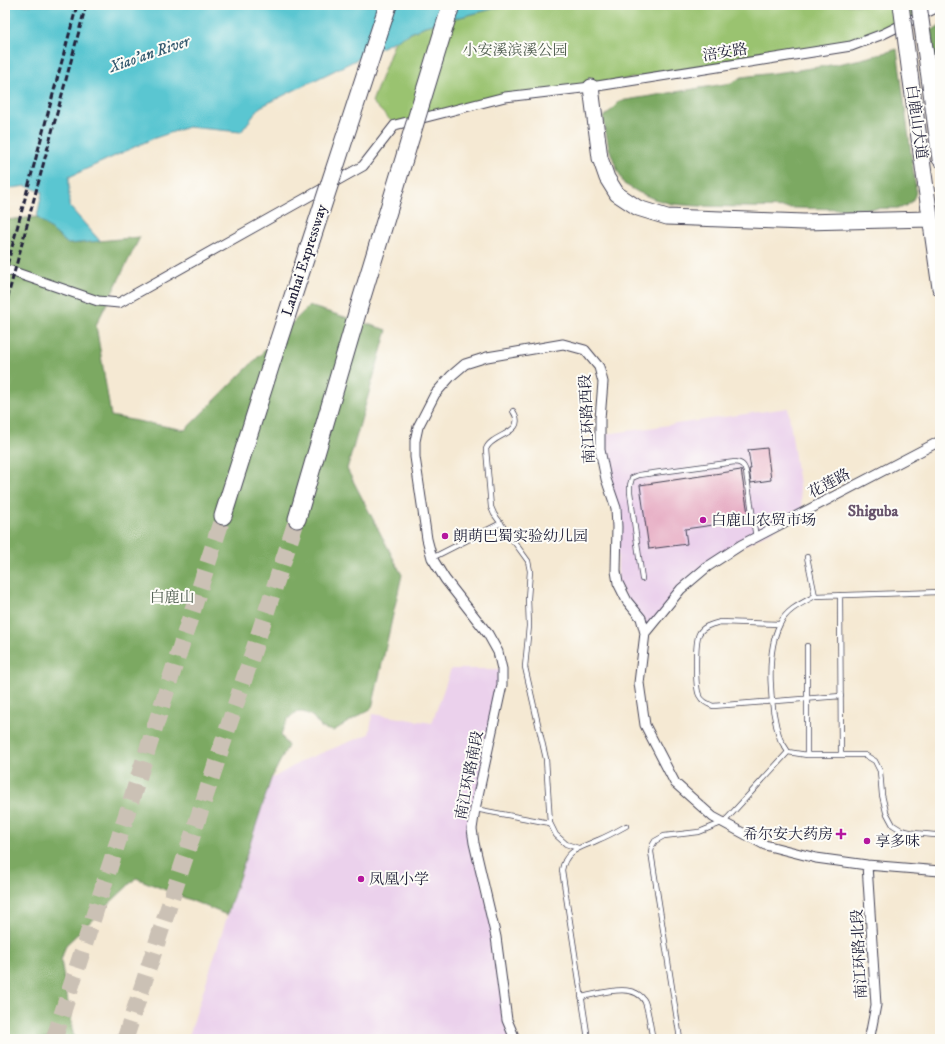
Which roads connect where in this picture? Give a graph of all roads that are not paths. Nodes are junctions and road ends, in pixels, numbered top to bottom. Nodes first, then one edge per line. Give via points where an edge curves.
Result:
1 (388, 5) edge
2 (450, 5) edge
3 (901, 5) edge
4 (919, 5) edge
5 (940, 6) edge
6 (591, 87) junction
7 (940, 159) edge
8 (930, 219) junction
9 (5, 269) edge
10 (940, 288) edge
11 (513, 412) dead end
12 (940, 442) edge
13 (223, 516) tunnel mouth
14 (297, 519) tunnel mouth
15 (500, 522) junction
16 (756, 538) junction
17 (807, 557) dead end
18 (432, 558) junction
19 (642, 579) dead end
20 (940, 592) edge
21 (840, 595) junction
22 (815, 596) junction
23 (780, 624) junction
24 (645, 633) junction
25 (807, 646) dead end
26 (840, 696) junction
27 (807, 698) junction
28 (773, 701) junction
29 (788, 752) junction
30 (807, 755) junction
31 (841, 755) junction
32 (474, 809) junction
33 (724, 822) junction
34 (550, 824) junction
35 (626, 826) dead end
36 (940, 833) edge
37 (578, 848) junction
38 (867, 865) junction
39 (940, 870) edge
40 (581, 996) junction
41 (588, 1038) edge
42 (515, 1039) edge
43 (582, 1039) edge
44 (653, 1039) edge
45 (680, 1039) edge
46 (868, 1039) edge

1 - 13 highway, Lanhai Expressway, bridge
2 - 14 highway, bridge
3 - 8 main road, 白鹿山大道, bridge
4 - 7 main road, 白鹿山大道, bridge
5 - 6 street, 涪安路 via 883,34 851,46
6 - 8 main road via 600,158 607,178 617,194 638,208 667,217 789,222
6 - 9 street, 涪安路 via 506,97 395,125 363,166 119,303 98,301
8 - 10 main road, 白鹿山大道
11 - 15 lane via 517,421 516,426 490,442 486,449 491,507
12 - 16 street, 花莲路
15 - 18 lane
15 - 34 lane via 524,553 530,571 525,667 546,759
16 - 19 lane via 745,466 741,463 639,475 632,478 630,492
16 - 24 street, 花莲路 via 707,567 681,589
17 - 22 lane
18 - 24 street, 南江环路西段 via 415,457 415,441 418,427 435,394 450,376 465,364 487,357 563,344 585,350 599,366 603,382 600,450 616,508 618,583 627,601 641,618
18 - 32 street, 南江环路南段 via 488,634 498,652 502,669 502,685
20 - 21 lane
21 - 22 lane
21 - 26 lane
22 - 23 lane via 788,613
23 - 28 lane via 771,660
23 - 28 lane via 720,622 704,628 697,642 696,687 705,703 712,706
24 - 33 street, 南江环路西段 via 639,683 645,724 675,783 713,817
25 - 27 lane
26 - 27 lane
26 - 31 lane
27 - 28 lane
27 - 30 lane
28 - 29 lane via 780,740
29 - 30 lane
29 - 33 lane
30 - 31 lane
31 - 36 lane via 865,755 875,761 880,771 886,812 893,825 914,833
32 - 34 lane
32 - 42 street, 南江环路南段 via 474,843 496,937 507,1020
33 - 38 street, 南江环路西段 via 765,844 816,858
33 - 45 lane via 699,832 664,836 652,846
34 - 37 lane via 556,835 566,844
35 - 37 lane
37 - 40 lane via 565,860 562,870
38 - 39 street, 南江环路西段
38 - 46 street, 南江环路北段 via 876,1005
40 - 41 lane
40 - 44 lane via 633,990 645,1003
41 - 43 lane

